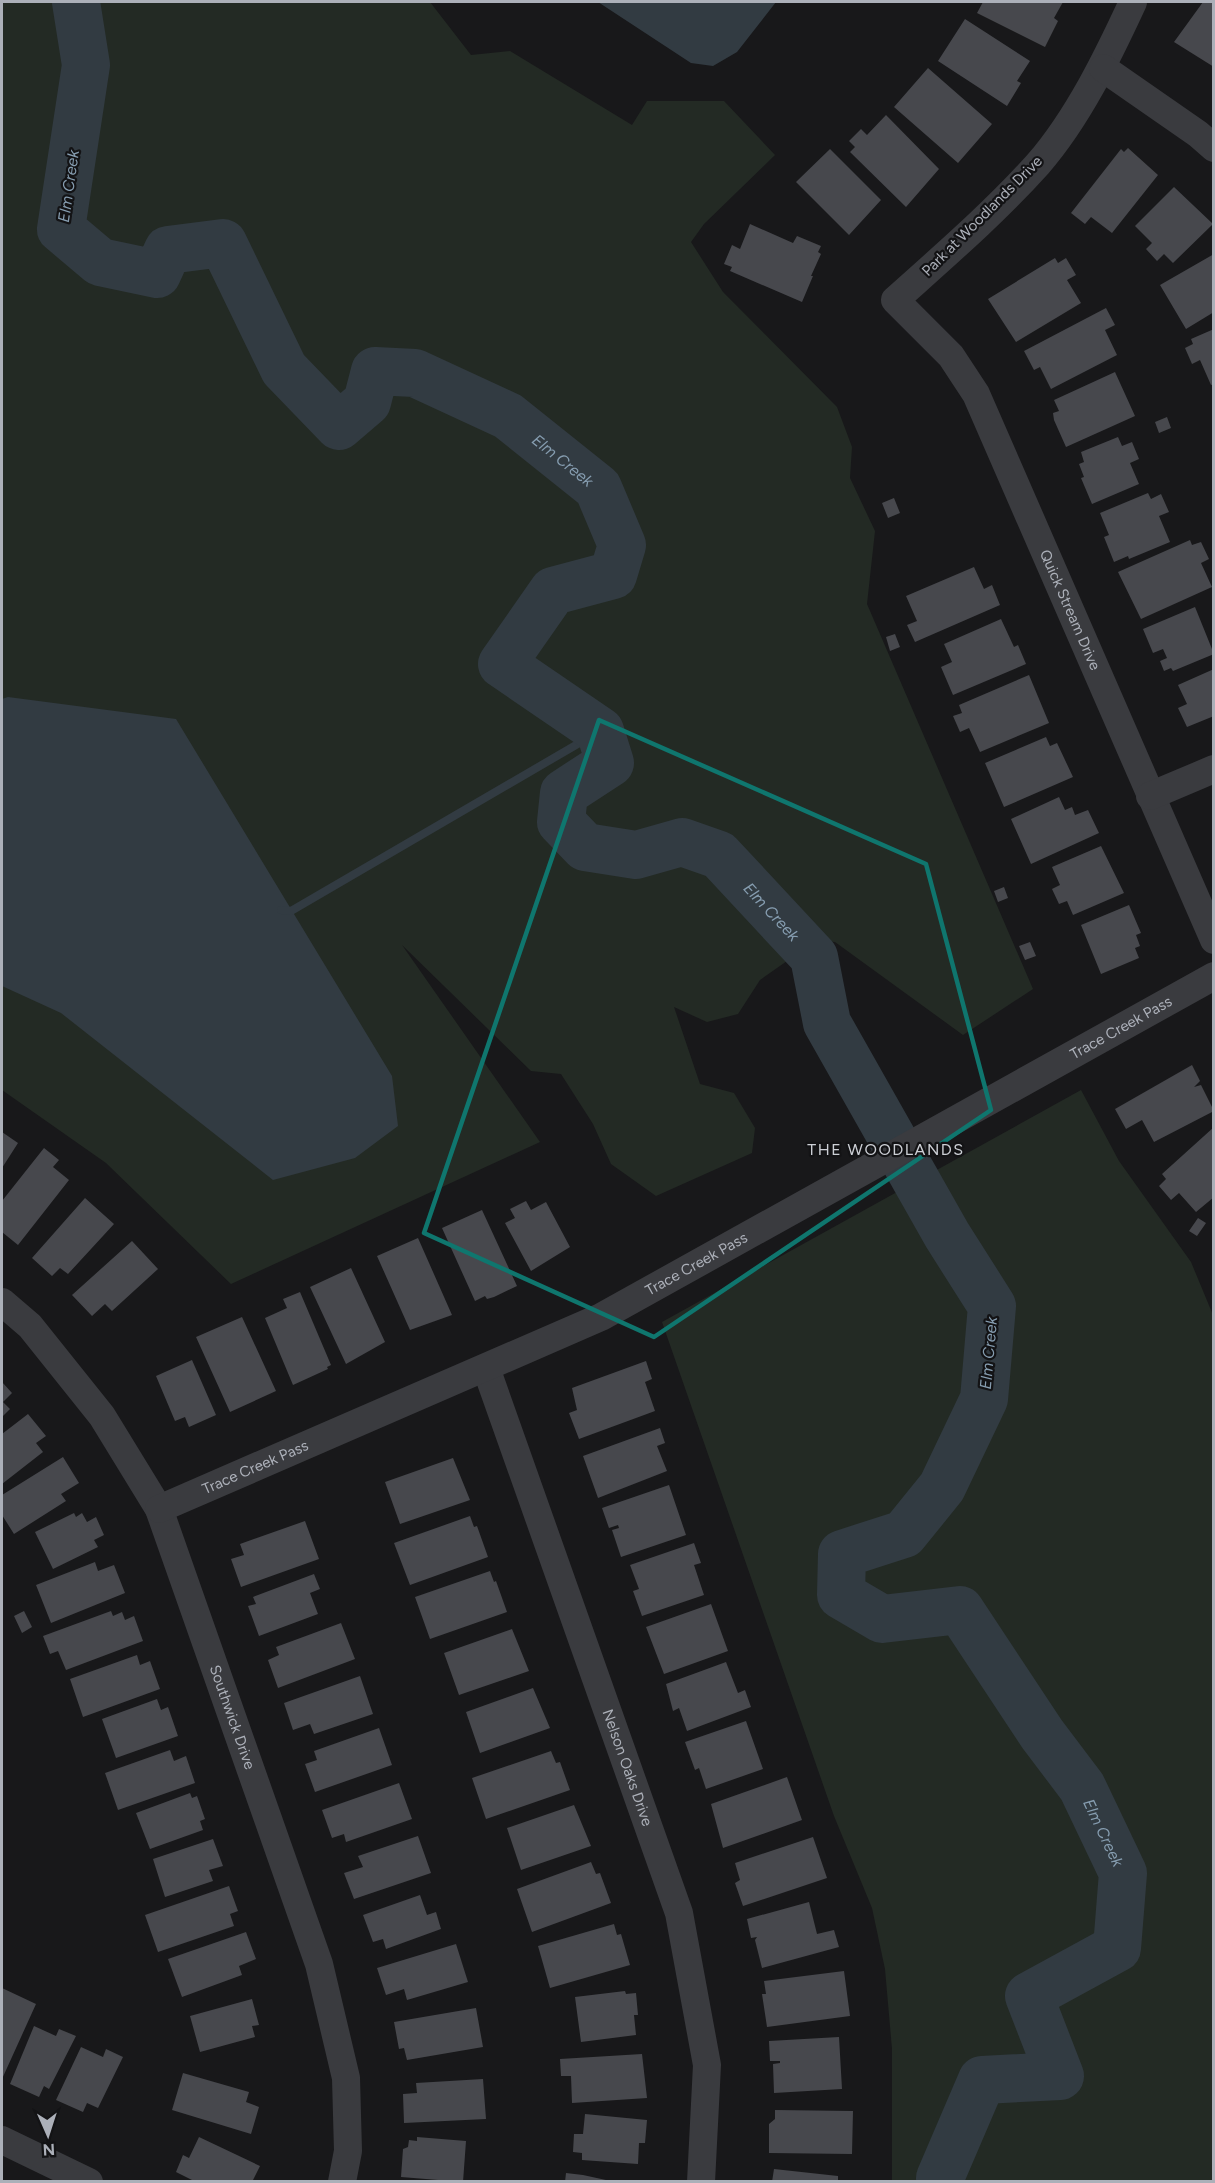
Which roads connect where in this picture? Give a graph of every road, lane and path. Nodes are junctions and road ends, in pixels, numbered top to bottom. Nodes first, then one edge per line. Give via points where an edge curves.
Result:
1 (1133, 2) edge
2 (1103, 69) junction
3 (1214, 148) edge
4 (895, 300) joint
5 (1214, 769) edge
6 (1150, 796) junction
7 (1214, 940) edge
8 (1214, 976) edge
9 (2, 1302) edge
10 (486, 1368) junction
11 (159, 1509) junction
12 (2, 2140) edge
13 (89, 2181) edge
14 (342, 2181) edge
15 (701, 2181) edge

1 - 2 street, Park at Woodlands Drive
2 - 3 street
2 - 4 street, Park at Woodlands Drive via 1039,162
4 - 6 street, Quick Stream Drive via 951,356 976,394
5 - 6 street
6 - 7 street, Quick Stream Drive
8 - 10 street, Trace Creek Pass via 601,1317
9 - 11 street, Southwick Drive via 30,1326 102,1416
10 - 11 street, Trace Creek Pass
10 - 15 street, Nelson Oaks Drive via 679,1913 707,2065
11 - 14 street, Southwick Drive via 319,1964 346,2078 348,2151
12 - 13 street

